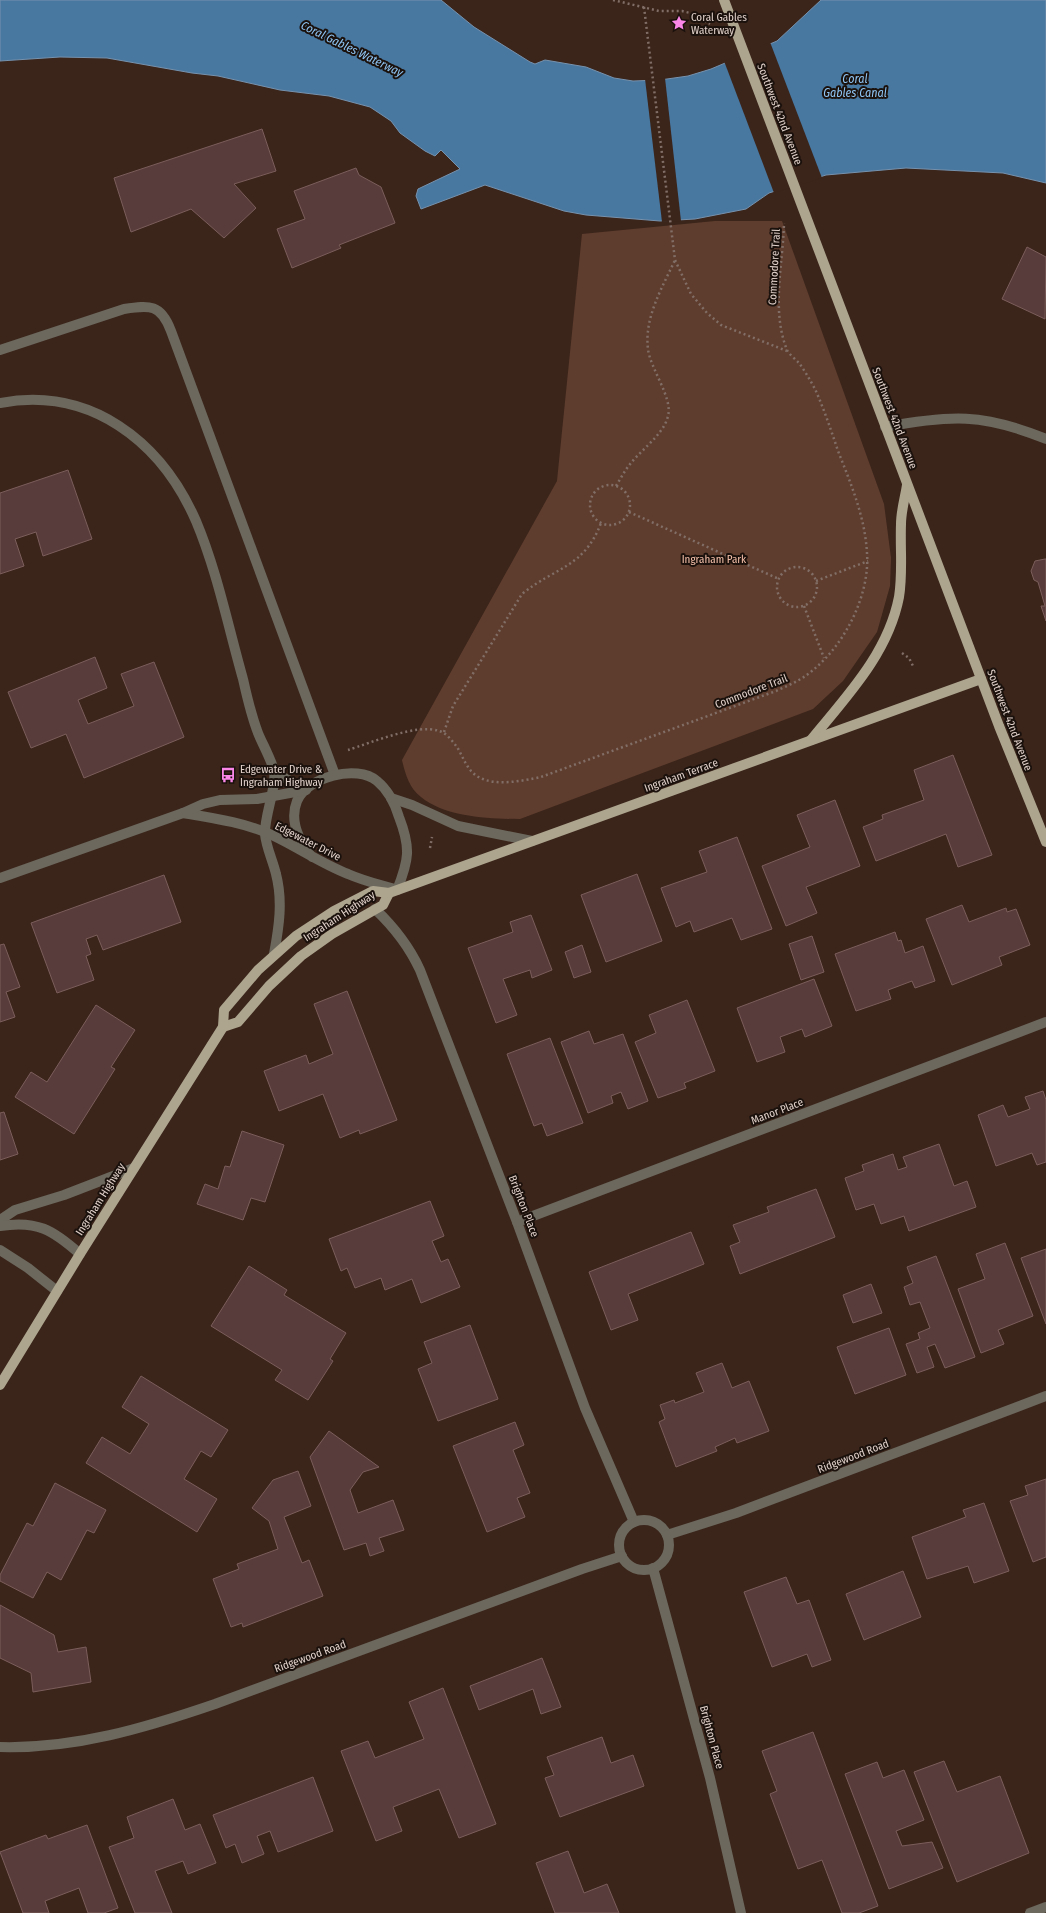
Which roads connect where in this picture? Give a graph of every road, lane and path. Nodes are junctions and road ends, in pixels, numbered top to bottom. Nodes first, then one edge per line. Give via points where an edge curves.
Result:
1 (613, 0) edge
2 (724, 0) edge
3 (644, 7) junction
4 (713, 26) dead end
5 (784, 217) dead end
6 (675, 260) junction
7 (0, 350) edge
8 (787, 351) junction
9 (0, 403) edge
10 (885, 427) junction
11 (1046, 439) edge
12 (907, 483) junction
13 (616, 486) junction
14 (629, 512) junction
15 (601, 523) junction
16 (868, 561) junction
17 (779, 580) junction
18 (816, 581) junction
19 (804, 606) junction
20 (901, 653) dead end
21 (825, 659) junction
22 (914, 668) dead end
23 (981, 679) junction
24 (444, 732) junction
25 (401, 734) dead end
26 (811, 740) junction
27 (274, 772) junction
28 (335, 775) junction
29 (306, 790) junction
30 (271, 797) junction
31 (391, 798) junction
32 (183, 813) junction
33 (265, 833) junction
34 (434, 834) dead end
35 (532, 841) junction
36 (1046, 842) edge
37 (430, 852) dead end
38 (312, 857) junction
39 (0, 878) edge
40 (393, 892) junction
41 (375, 909) junction
42 (274, 954) junction
43 (1046, 1022) edge
44 (223, 1027) junction
45 (134, 1168) junction
46 (0, 1220) edge
47 (517, 1222) junction
48 (0, 1226) edge
49 (0, 1250) edge
50 (80, 1254) junction
51 (56, 1291) junction
52 (0, 1385) edge
53 (1046, 1396) edge
54 (634, 1522) junction
55 (667, 1536) junction
56 (622, 1556) junction
57 (653, 1568) junction
58 (0, 1746) edge
59 (1046, 1907) edge
60 (741, 1913) edge
61 (1030, 1913) edge

1 - 3 path
2 - 10 main road, Southwest 42nd Avenue
3 - 4 path via 659,11 690,13
3 - 6 path
5 - 8 path, Commodore Trail via 779,301
6 - 8 path via 691,294 721,325
6 - 13 path via 654,306 647,332 648,350 666,396 669,415 661,430 630,463
7 - 28 street via 142,306 154,308 164,317
8 - 16 path, Commodore Trail via 804,370 819,398 861,513
9 - 27 street via 28,399 50,400 88,409 135,437 163,468 182,494 201,534 257,729
10 - 11 street via 920,421 965,418 1007,424
10 - 12 main road, Southwest 42nd Avenue
12 - 23 main road, Southwest 42nd Avenue
12 - 26 main road via 901,524 899,597 890,628 859,681
13 - 14 path via 622,488 629,499
13 - 15 path via 609,485 597,490 590,500 592,514
14 - 15 path via 620,522
14 - 17 path
15 - 24 path via 591,544 576,560 536,582 522,594 456,700
16 - 18 path
16 - 21 path, Commodore Trail via 854,614
17 - 18 path via 786,571 798,567 811,572
17 - 19 path via 777,588 781,600 793,607
18 - 19 path via 818,590 812,602
19 - 21 path
20 - 22 path via 908,658
21 - 24 path, Commodore Trail via 805,676 776,691 520,782 494,781 478,777
23 - 26 main road, Ingraham Terrace
23 - 36 main road, Southwest 42nd Avenue
24 - 25 path via 425,729
26 - 35 main road, Ingraham Terrace
27 - 29 street
27 - 30 street
28 - 29 street
28 - 31 street via 353,774 370,777 377,781
29 - 30 street, Edgewater Drive
29 - 38 street via 298,799 294,818 296,830
30 - 32 street, Edgewater Drive via 220,800
30 - 33 street
31 - 35 street via 458,826
31 - 40 street via 401,821 408,854 407,865
32 - 33 street, Edgewater Drive via 217,819
32 - 39 street, Edgewater Drive
33 - 38 street, Edgewater Drive
33 - 42 street via 279,889 280,922
34 - 37 path
35 - 40 main road, Ingraham Terrace
38 - 40 street, Edgewater Drive
40 - 41 main road, Ingraham Highway via 383,905
40 - 42 main road, Ingraham Highway via 373,891 349,902 315,923
41 - 44 main road, Ingraham Highway via 301,956 269,986 238,1022
41 - 47 street, Brighton Place via 396,930 415,957
42 - 44 main road, Ingraham Highway via 224,1010
43 - 47 street, Manor Place
44 - 45 main road, Ingraham Highway
45 - 46 street via 15,1210
45 - 50 main road, Ingraham Highway
47 - 54 street, Brighton Place via 590,1422
48 - 50 street via 17,1223 43,1227 60,1236
49 - 51 street via 28,1268
50 - 51 main road, Ingraham Highway
51 - 52 main road, Ingraham Highway
53 - 55 street, Ridgewood Road via 730,1516
54 - 55 street via 642,1520 658,1524
54 - 56 street via 622,1533
55 - 57 street via 668,1553 664,1560
56 - 57 street via 634,1568
56 - 58 street, Ridgewood Road via 158,1723 109,1736 59,1745
57 - 60 street, Brighton Place via 710,1778
59 - 61 street

